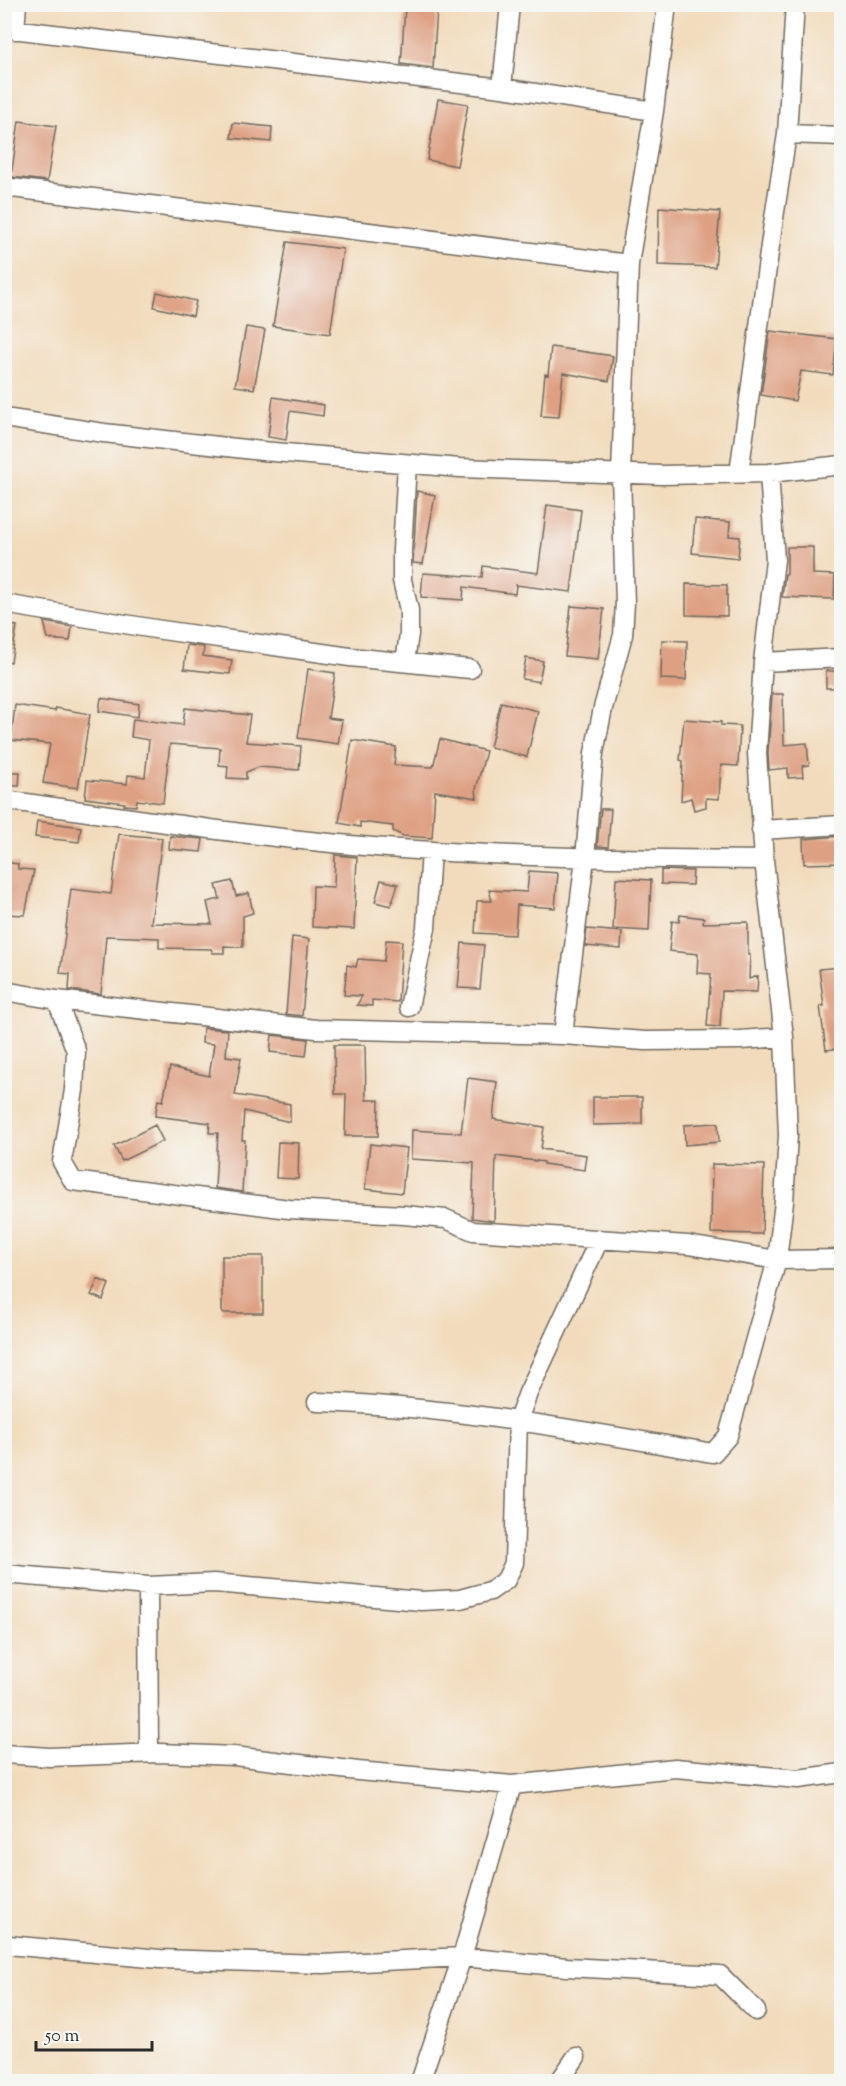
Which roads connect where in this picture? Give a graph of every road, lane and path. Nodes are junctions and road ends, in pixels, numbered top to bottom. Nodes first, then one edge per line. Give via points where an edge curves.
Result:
1 (17, 4) edge
2 (510, 4) edge
3 (667, 4) edge
4 (795, 4) edge
5 (10, 29) edge
6 (502, 88) junction
7 (654, 111) junction
8 (788, 134) junction
9 (842, 136) edge
10 (4, 187) edge
11 (629, 264) junction
12 (4, 418) edge
13 (407, 464) junction
14 (842, 465) edge
15 (739, 473) junction
16 (769, 473) junction
17 (621, 474) junction
18 (4, 604) edge
19 (842, 658) edge
20 (405, 662) junction
21 (763, 662) junction
22 (470, 669) dead end
23 (4, 800) edge
24 (842, 825) edge
25 (761, 830) junction
26 (431, 851) junction
27 (585, 858) junction
28 (764, 860) junction
29 (4, 991) edge
30 (57, 1000) junction
31 (409, 1007) dead end
32 (564, 1035) junction
33 (784, 1037) junction
34 (599, 1240) junction
35 (842, 1259) edge
36 (777, 1260) junction
37 (317, 1402) dead end
38 (518, 1420) junction
39 (4, 1574) edge
40 (148, 1586) junction
41 (149, 1753) junction
42 (4, 1754) edge
43 (842, 1773) edge
44 (512, 1785) junction
45 (8, 1945) dead end
46 (462, 1957) junction
47 (756, 2011) dead end
48 (576, 2057) dead end
49 (420, 2082) edge
50 (559, 2082) edge

1 - 5 street
2 - 6 street
3 - 7 street
4 - 8 street
5 - 6 street
6 - 7 street
7 - 11 street
8 - 9 street
8 - 15 street
10 - 11 street
11 - 17 street
12 - 13 street via 104,433
13 - 17 street
13 - 20 street via 402,550 402,580 409,610
14 - 16 street
15 - 16 street
15 - 17 street
16 - 21 street via 775,560
17 - 27 street via 623,635 594,753
18 - 20 street
19 - 21 street
20 - 22 street
21 - 25 street via 758,753
23 - 26 street via 177,825
24 - 25 street
25 - 28 street
26 - 27 street
26 - 31 street via 426,928
27 - 28 street
27 - 32 street
28 - 33 street
29 - 30 street
30 - 32 street via 316,1029
30 - 34 street via 76,1051 62,1162 73,1181 289,1209 446,1219 473,1231
32 - 33 street via 645,1041
33 - 36 street via 788,1135
34 - 36 street via 688,1245
34 - 38 street
35 - 36 street
36 - 38 street via 728,1436 713,1453
37 - 38 street via 368,1403
38 - 40 street via 514,1563 506,1580 490,1591 460,1599 421,1601 214,1583
39 - 40 street
40 - 41 street
41 - 42 street via 49,1757
41 - 44 street via 234,1756 358,1772
43 - 44 street via 798,1779 675,1768
44 - 46 street
45 - 46 street via 160,1959 312,1964
46 - 47 street via 720,1975
46 - 49 street
48 - 50 street

